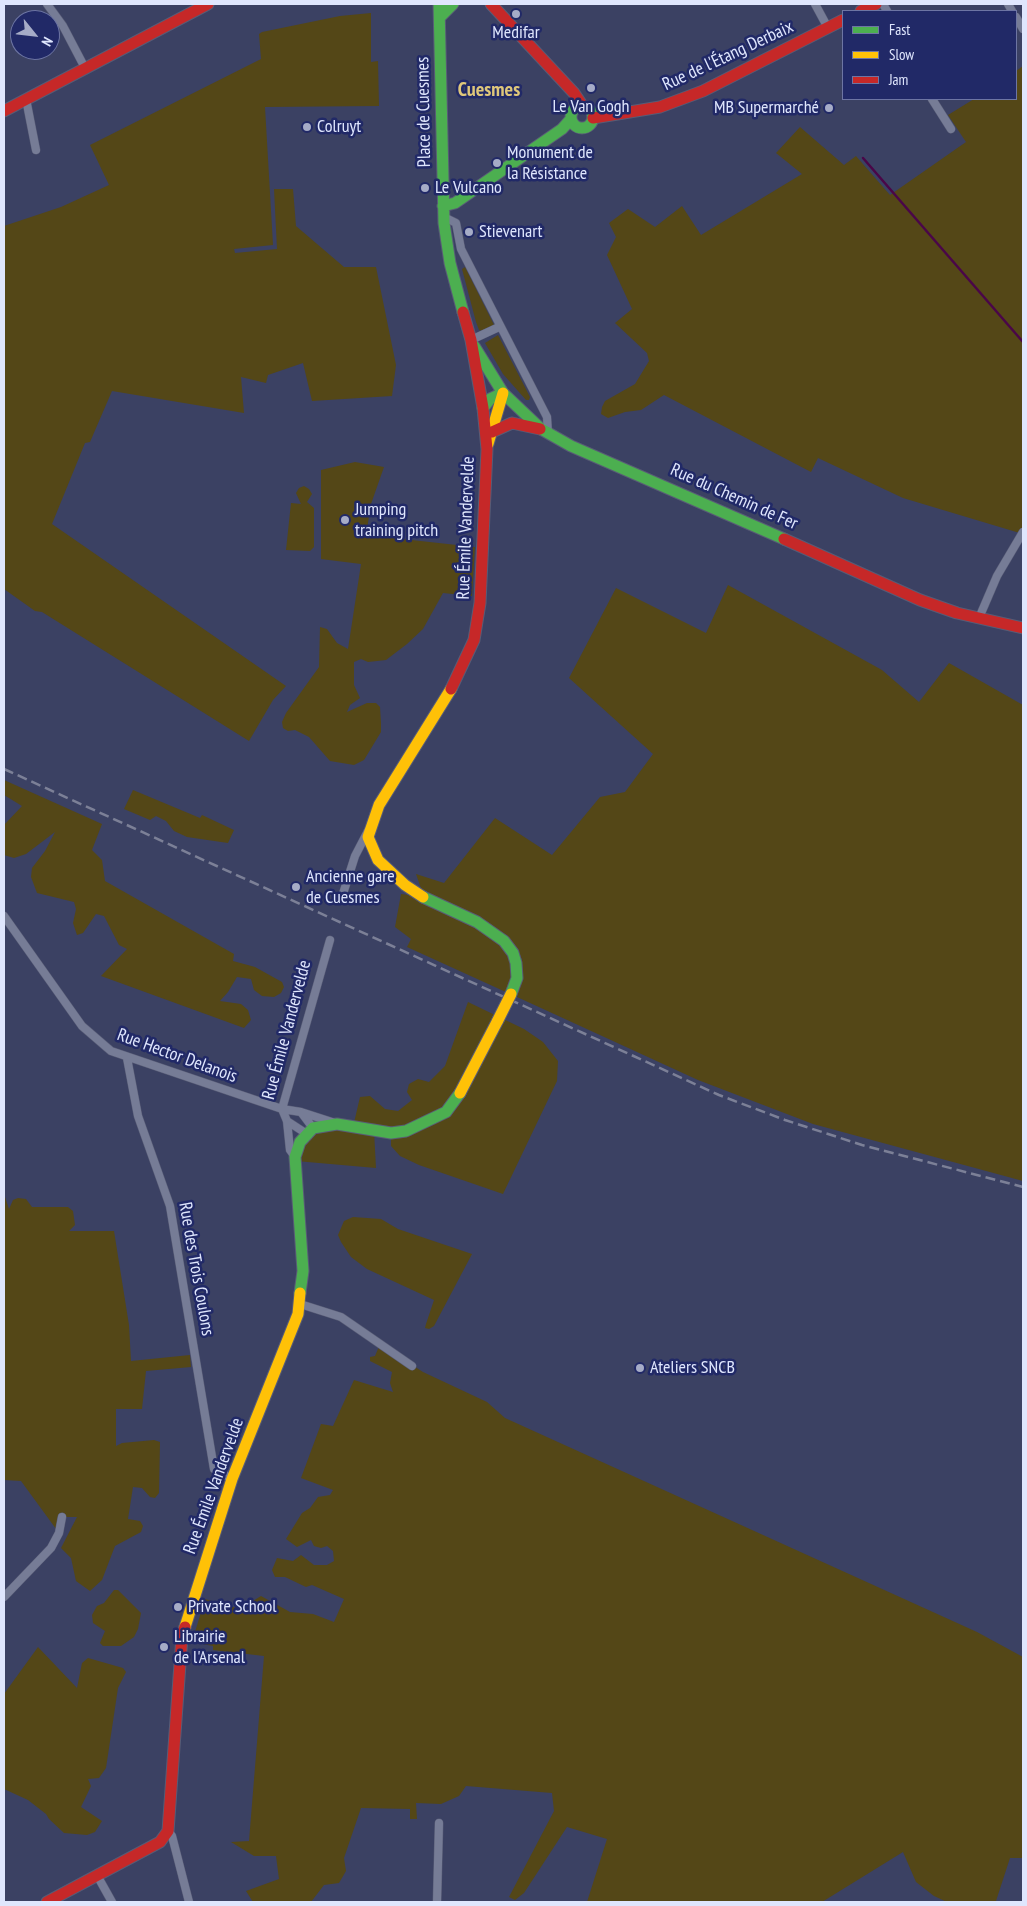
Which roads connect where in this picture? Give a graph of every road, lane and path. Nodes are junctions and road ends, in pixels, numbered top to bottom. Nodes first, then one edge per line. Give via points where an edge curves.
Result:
1 (46, 4) edge
2 (208, 4) edge
3 (439, 4) edge
4 (453, 4) edge
5 (491, 4) edge
6 (815, 4) edge
7 (876, 4) edge
8 (863, 10) edge
9 (440, 17) junction
10 (1017, 19) edge
11 (842, 21) edge
12 (828, 28) junction
13 (1023, 30) edge
14 (85, 68) junction
15 (26, 99) junction
16 (933, 100) edge
17 (582, 105) junction
18 (4, 111) edge
19 (593, 118) junction
20 (574, 123) junction
21 (951, 129) dead end
22 (36, 150) dead end
23 (443, 190) junction
24 (464, 194) junction
25 (444, 211) junction
26 (499, 327) junction
27 (471, 340) junction
28 (503, 393) junction
29 (483, 408) junction
30 (545, 431) junction
31 (492, 432) junction
32 (487, 449) junction
33 (1023, 532) edge
34 (979, 618) junction
35 (1023, 628) edge
36 (370, 827) junction
37 (341, 900) dead end
38 (4, 916) edge
39 (330, 940) dead end
40 (127, 1058) junction
41 (282, 1109) junction
42 (301, 1112) junction
43 (287, 1121) junction
44 (337, 1124) junction
45 (310, 1131) junction
46 (295, 1157) junction
47 (300, 1304) junction
48 (412, 1366) dead end
49 (232, 1479) junction
50 (62, 1516) dead end
51 (4, 1597) edge
52 (439, 1823) dead end
53 (168, 1831) junction
54 (98, 1877) junction
55 (48, 1902) edge
56 (112, 1902) edge
57 (189, 1902) edge
58 (437, 1902) edge

1 - 14 street via 63,26
2 - 14 main road
3 - 9 main road, Place de Cuesmes
4 - 9 main road
5 - 17 main road
6 - 12 street
7 - 8 main road
9 - 23 main road, Place de Cuesmes
10 - 13 street
11 - 12 main road, Rue de l'Étang Derbaix
12 - 19 main road, Rue de l'Étang Derbaix via 725,81 682,99
14 - 15 main road
15 - 18 main road
15 - 22 street
16 - 21 street
17 - 19 main road via 590,109
17 - 20 main road via 572,111
19 - 20 main road via 588,126
20 - 24 main road
23 - 24 main road
23 - 25 main road, Place de Cuesmes
24 - 25 main road
25 - 26 street via 456,223 461,249
25 - 27 main road, Rue Émile Vandervelde via 450,263
26 - 27 street
26 - 30 street via 547,417
27 - 28 main road, Rue du Chemin de Fer
27 - 29 main road, Rue Émile Vandervelde
28 - 29 main road via 490,399
28 - 30 main road, Rue du Chemin de Fer
28 - 31 main road
29 - 32 main road, Rue Émile Vandervelde
30 - 31 main road via 512,423
30 - 34 main road, Rue du Chemin de Fer via 572,446 920,600
31 - 32 main road
32 - 36 main road, Rue Émile Vandervelde via 480,603 474,640 456,683 379,805
33 - 34 street via 997,576
34 - 35 main road, Rue du Chemin de Fer
36 - 37 street, Rue Émile Vandervelde via 355,856
36 - 44 main road, bridge via 369,843 387,871 424,898 475,921 504,941 514,953 517,978 463,1090 446,1112 406,1131 391,1133
38 - 40 street, Rue Hector Delanois via 82,1026 111,1051
39 - 41 street, Rue Émile Vandervelde
40 - 41 street, Rue Hector Delanois
40 - 49 street, Rue des Trois Coulons via 141,1125 170,1206 214,1469
41 - 42 street, Rue Hector Delanois
41 - 43 street, Rue Émile Vandervelde
42 - 44 street, Rue Hector Delanois
42 - 45 street
43 - 45 street
43 - 46 street, Rue Émile Vandervelde via 290,1150
44 - 45 main road
45 - 46 main road via 300,1142
46 - 47 main road, Rue Émile Vandervelde via 303,1271
47 - 48 street via 341,1316
47 - 49 main road, Rue Émile Vandervelde via 288,1344
49 - 53 main road, Rue Émile Vandervelde via 182,1636
50 - 51 street via 60,1533 51,1548
52 - 58 street
53 - 54 main road via 160,1842
53 - 57 street
54 - 55 main road
54 - 56 street

